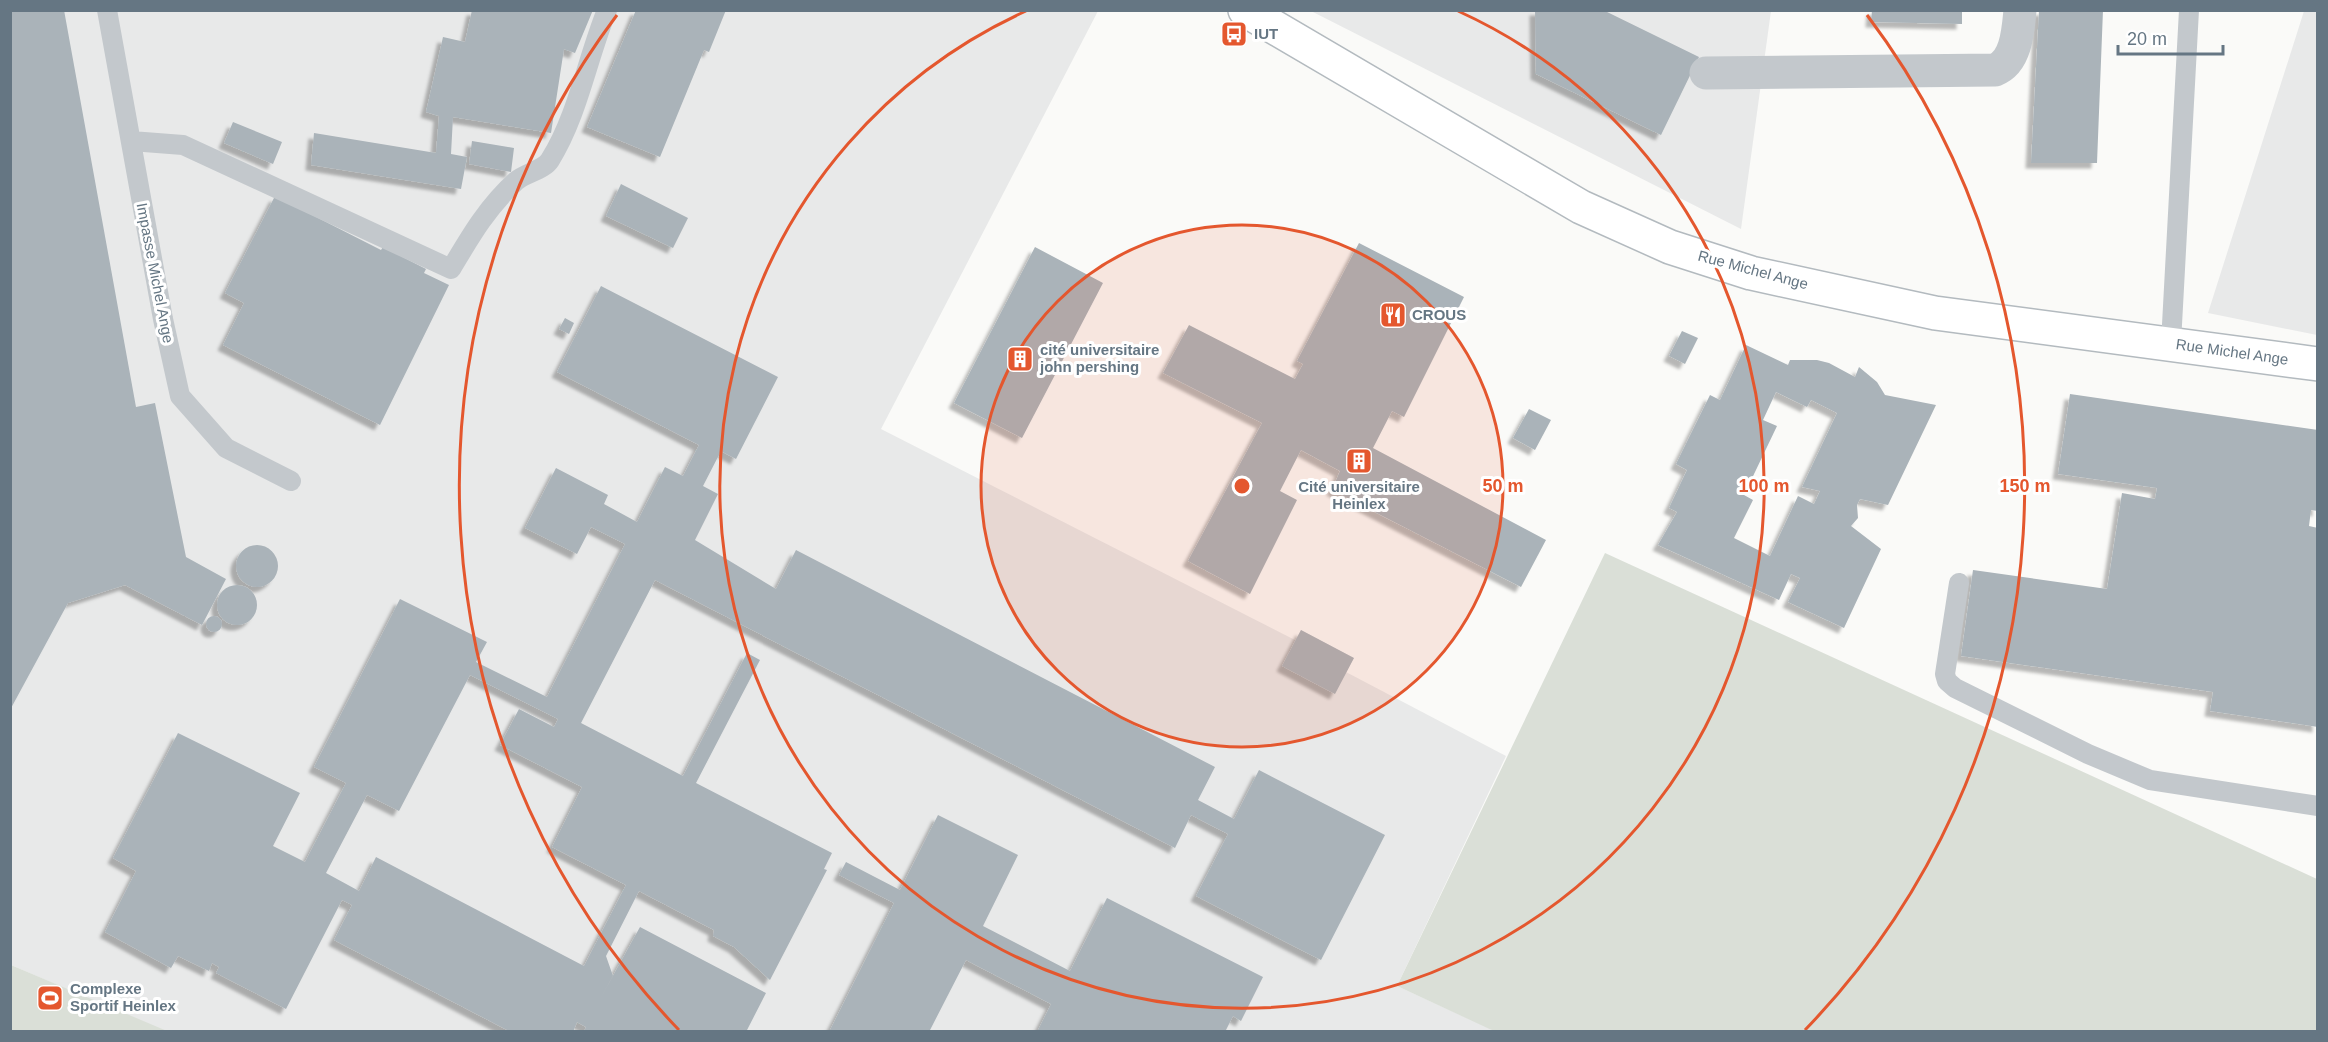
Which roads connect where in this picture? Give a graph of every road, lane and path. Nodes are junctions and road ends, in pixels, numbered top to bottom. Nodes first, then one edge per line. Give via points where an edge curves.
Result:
1 (107, 10) edge
2 (607, 10) edge
3 (1245, 10) edge
4 (2020, 10) edge
5 (2189, 10) edge
6 (1706, 72) dead end
7 (131, 141) junction
8 (2170, 343) junction
9 (2318, 364) edge
10 (291, 481) dead end
11 (1959, 583) dead end
12 (2318, 806) edge

1 - 7 lane, Impasse Michel Ange
2 - 7 lane via 575,104 549,162 518,180 487,211 451,269 183,145
3 - 8 street, Rue Michel Ange via 1581,207 1670,247 1751,273 1935,313
4 - 6 street via 2010,58 2005,66 1995,70
5 - 8 lane
7 - 10 lane, Impasse Michel Ange via 162,319 180,396 226,448
8 - 9 street, Rue Michel Ange
11 - 12 lane via 1945,674 1955,688 2150,780

